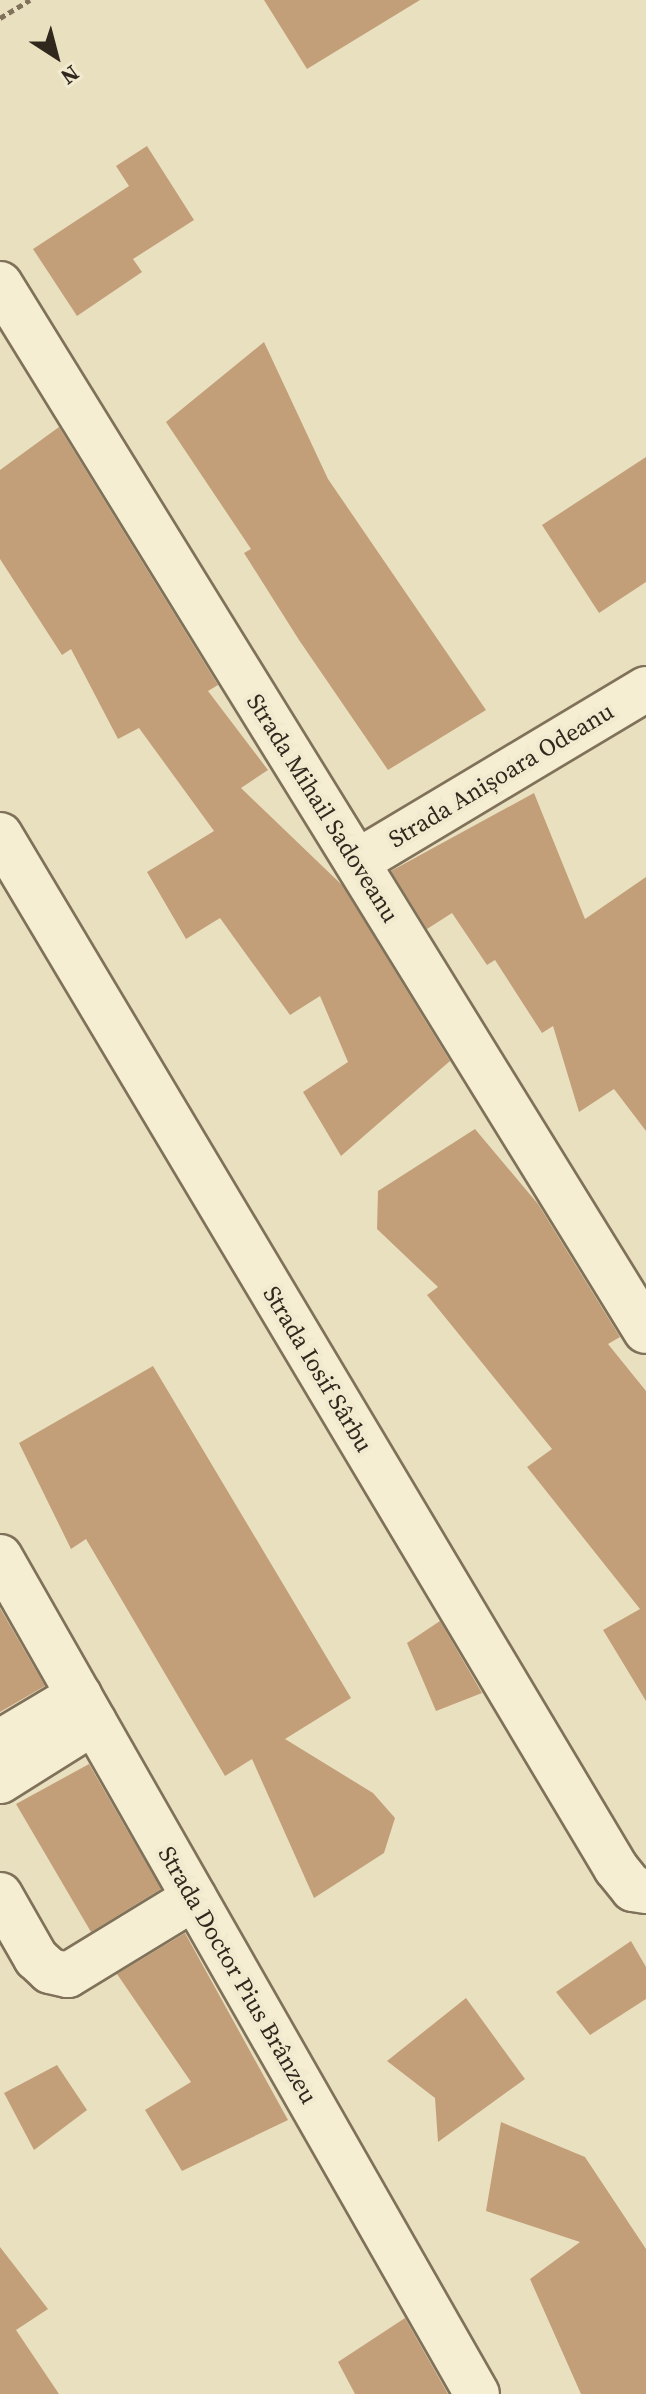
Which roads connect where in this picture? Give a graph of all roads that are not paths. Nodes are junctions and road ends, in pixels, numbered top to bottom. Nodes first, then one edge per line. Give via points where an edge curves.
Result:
1 (0, 284) edge
2 (646, 689) edge
3 (0, 835) edge
4 (357, 862) junction
5 (646, 1331) edge
6 (0, 1557) edge
7 (86, 1708) junction
8 (0, 1742) edge
9 (0, 1781) edge
10 (646, 1891) edge
11 (0, 1895) edge
12 (194, 1898) junction
13 (477, 2394) edge

1 - 4 street, Strada Mihail Sadoveanu
2 - 4 street, Strada Anișoara Odeanu
3 - 10 street, Strada Iosif Sârbu via 616,1868 633,1889
4 - 5 street, Strada Mihail Sadoveanu
6 - 7 street, Strada Doctor Pius Brânzeu
7 - 8 street
7 - 9 street
7 - 12 street, Strada Doctor Pius Brânzeu
11 - 12 street via 36,1958 50,1971 68,1975
12 - 13 street, Strada Doctor Pius Brânzeu

